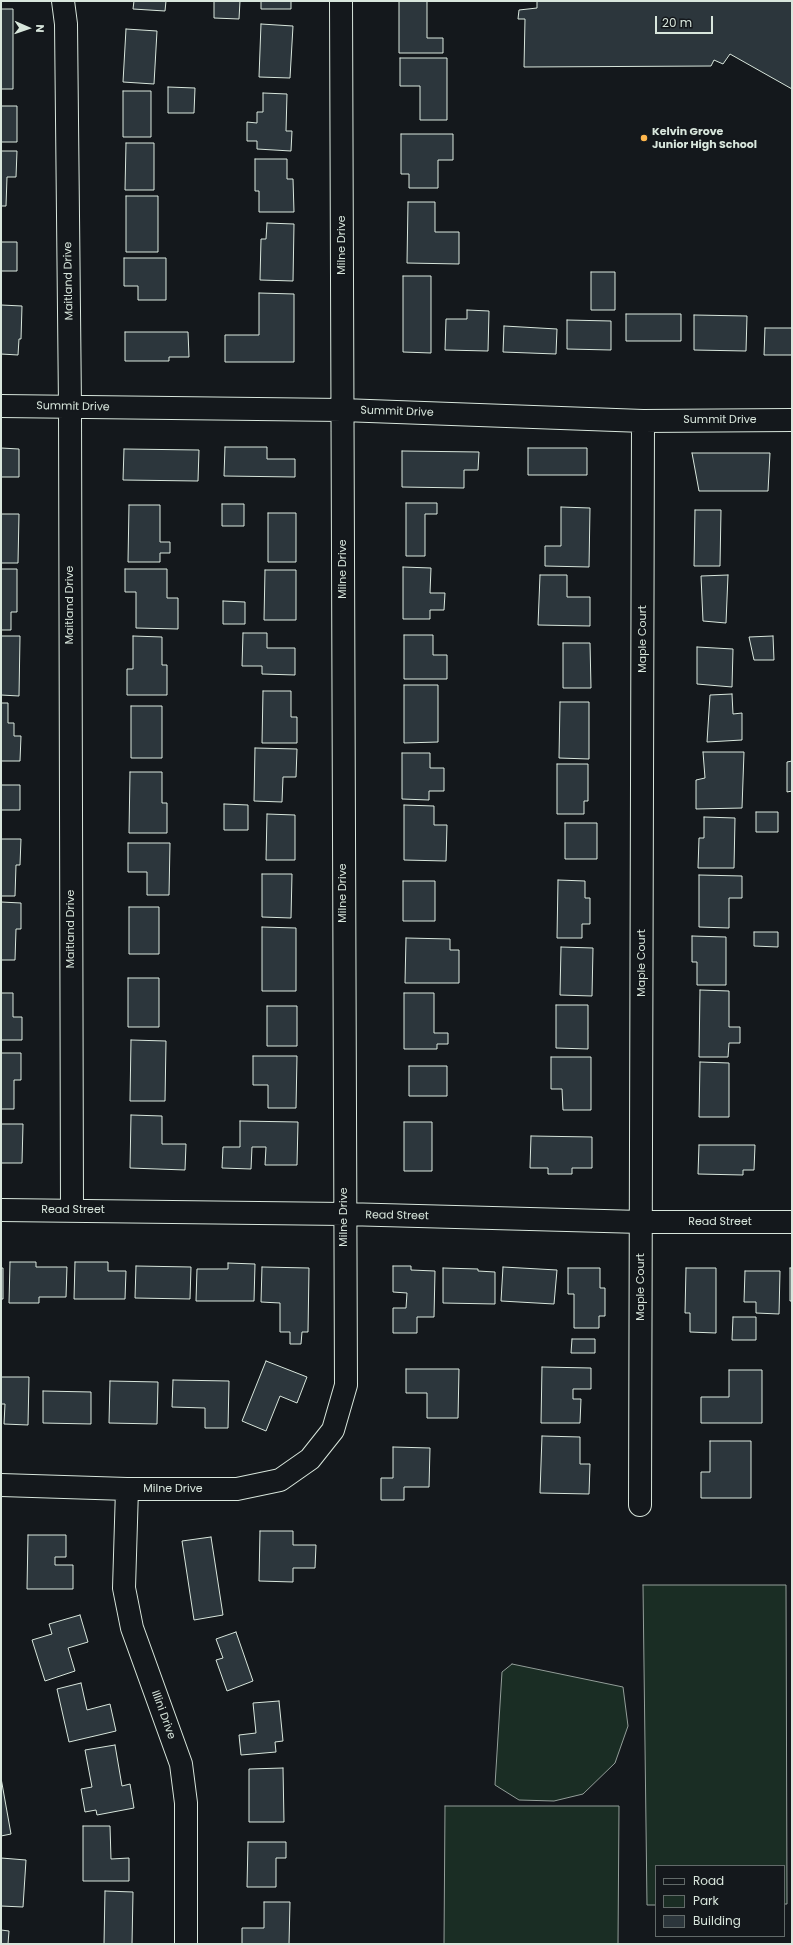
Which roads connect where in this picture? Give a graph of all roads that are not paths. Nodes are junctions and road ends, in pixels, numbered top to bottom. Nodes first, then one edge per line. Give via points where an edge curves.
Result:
1 (63, 1) edge
2 (342, 1) edge
3 (1, 406) edge
4 (70, 407) junction
5 (342, 410) junction
6 (792, 420) edge
7 (643, 421) junction
8 (1, 1210) edge
9 (72, 1210) junction
10 (344, 1214) junction
11 (641, 1222) junction
12 (792, 1222) edge
13 (1, 1485) edge
14 (127, 1489) junction
15 (640, 1505) dead end
16 (186, 1944) edge

1 - 4 street, Maitland Drive via 66,24
2 - 5 street, Milne Drive
3 - 4 street, Summit Drive
4 - 5 street, Summit Drive
4 - 9 street, Maitland Drive
5 - 7 street, Summit Drive
5 - 10 street, Milne Drive
6 - 7 street, Summit Drive
7 - 11 street, Maple Court
8 - 9 street, Read Street
9 - 10 street, Read Street
10 - 11 street, Read Street
10 - 14 street, Milne Drive via 346,1385 333,1430 319,1448 310,1459 280,1480 237,1489
11 - 12 street, Read Street
11 - 15 street, Maple Court
13 - 14 street, Milne Drive
14 - 16 street, Illini Drive via 124,1588 132,1628 181,1764 183,1779 186,1803

